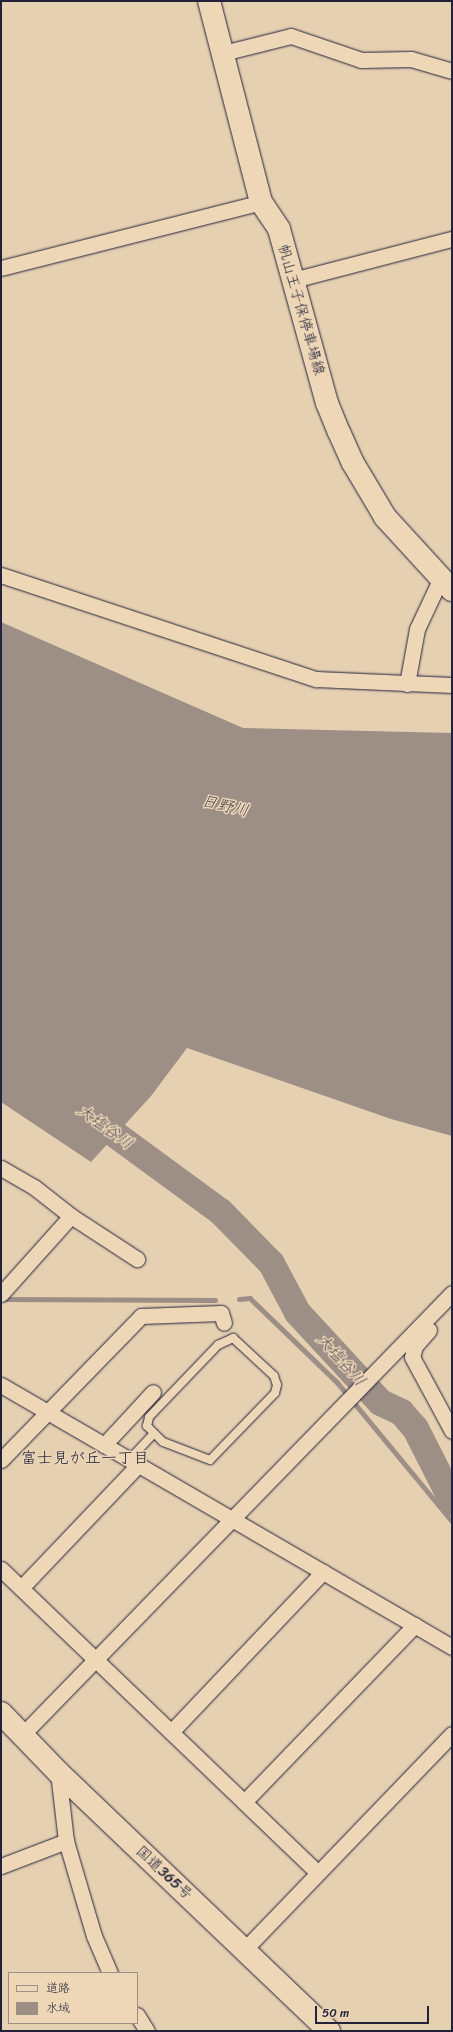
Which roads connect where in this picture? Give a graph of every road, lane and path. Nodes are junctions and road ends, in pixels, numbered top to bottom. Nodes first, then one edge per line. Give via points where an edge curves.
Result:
1 (210, 1) edge
2 (223, 53) junction
3 (452, 71) edge
4 (261, 202) junction
5 (452, 238) edge
6 (1, 268) edge
7 (293, 280) junction
8 (1, 575) edge
9 (446, 585) edge
10 (407, 684) junction
11 (452, 685) edge
12 (2, 1171) edge
13 (71, 1216) junction
14 (137, 1259) dead end
15 (1, 1294) edge
16 (448, 1297) edge
17 (224, 1323) dead end
18 (1, 1385) edge
19 (153, 1392) dead end
20 (46, 1412) junction
21 (452, 1431) edge
22 (153, 1434) junction
23 (104, 1446) junction
24 (1, 1460) edge
25 (134, 1463) junction
26 (234, 1520) junction
27 (1, 1569) edge
28 (323, 1572) junction
29 (20, 1588) junction
30 (415, 1625) junction
31 (452, 1647) edge
32 (97, 1660) junction
33 (1, 1714) edge
34 (171, 1732) junction
35 (23, 1734) junction
36 (452, 1734) edge
37 (58, 1772) junction
38 (244, 1802) junction
39 (66, 1841) junction
40 (1, 1866) edge
41 (318, 1873) junction
42 (245, 1949) junction
43 (110, 1972) edge
44 (138, 2016) edge
45 (148, 2031) edge
46 (329, 2031) edge

1 - 2 main road, 帆山王子保停車場線
2 - 3 street via 291,36 361,60 411,59
2 - 4 main road, 帆山王子保停車場線
4 - 6 street
4 - 7 main road, 帆山王子保停車場線 via 278,230
5 - 7 street
7 - 9 main road, 帆山王子保停車場線 via 327,403 353,463 385,517
8 - 10 street via 316,679
9 - 10 street via 417,629
10 - 11 street
12 - 13 street via 34,1187
13 - 14 street
13 - 15 street
16 - 21 street via 433,1324 413,1349 412,1357
16 - 26 street
17 - 20 street via 221,1313 141,1316
18 - 20 street
19 - 23 street
20 - 23 street
20 - 24 street
22 - 22 lane via 168,1445 210,1460 275,1393 276,1380 236,1340 224,1340 149,1417 147,1426
22 - 25 lane
23 - 25 street
25 - 26 street
25 - 29 street
26 - 28 street
26 - 32 street
27 - 29 street
28 - 30 street
28 - 34 street
29 - 32 street
30 - 31 street
30 - 38 street
32 - 34 street
32 - 35 street
33 - 35 main road, 国道365号
34 - 38 street
35 - 37 main road, 国道365号
36 - 41 street
37 - 39 street
37 - 42 main road, 国道365号
38 - 41 street
39 - 40 street
39 - 43 street via 94,1936
41 - 42 street
42 - 46 main road, 国道365号
44 - 45 street

